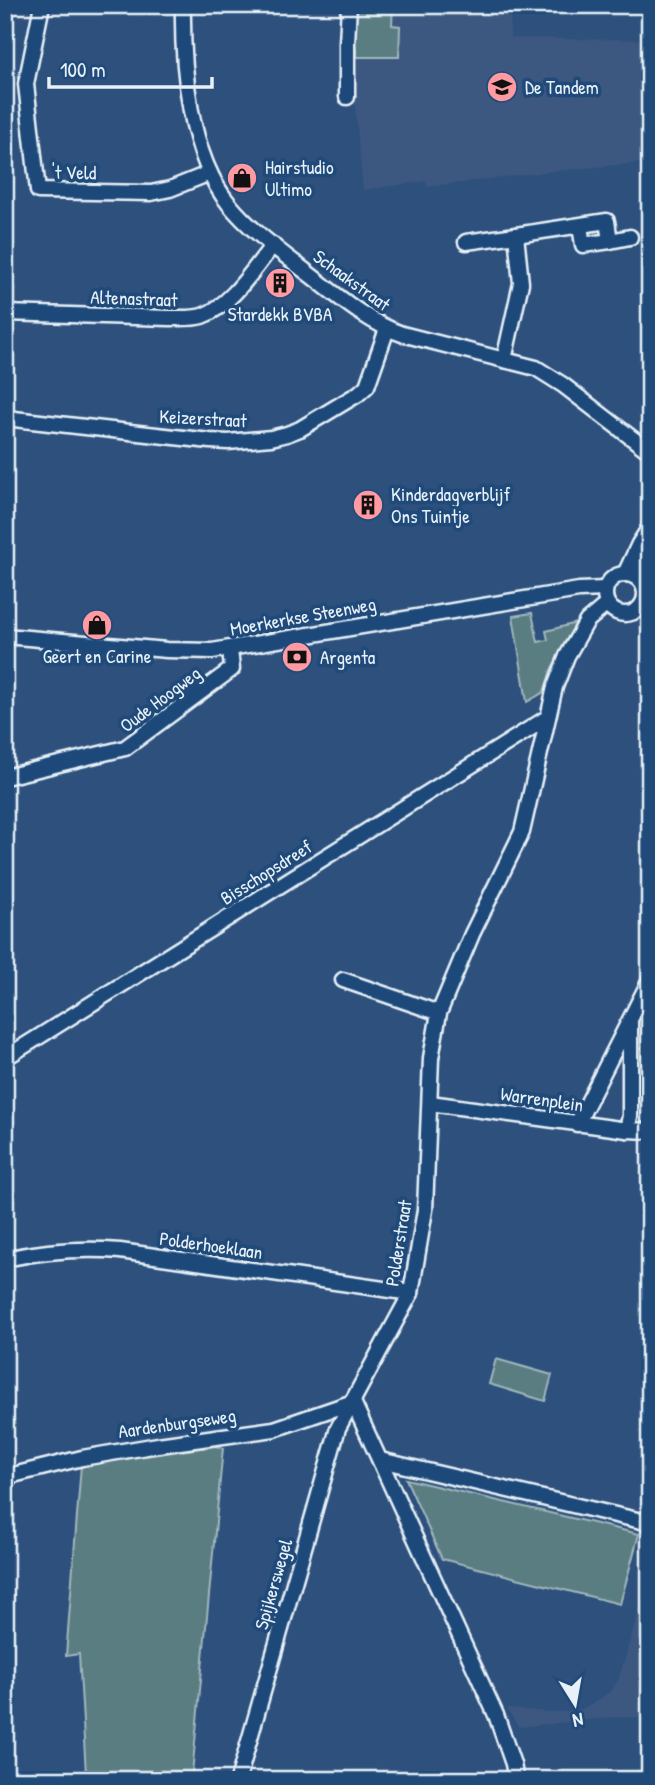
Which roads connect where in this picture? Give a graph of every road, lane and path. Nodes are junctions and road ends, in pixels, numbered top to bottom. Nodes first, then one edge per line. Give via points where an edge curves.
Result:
1 (42, 5) edge
2 (183, 5) edge
3 (349, 5) edge
4 (347, 97) dead end
5 (210, 173) junction
6 (516, 235) junction
7 (630, 237) dead end
8 (466, 242) dead end
9 (273, 245) junction
10 (5, 313) edge
11 (387, 329) junction
12 (504, 360) junction
13 (5, 418) edge
14 (650, 452) edge
15 (650, 527) edge
16 (650, 546) edge
17 (625, 574) junction
18 (640, 580) junction
19 (579, 590) junction
20 (606, 597) junction
21 (647, 600) edge
22 (587, 621) junction
23 (5, 636) edge
24 (230, 649) junction
25 (547, 718) junction
26 (5, 777) edge
27 (342, 980) dead end
28 (650, 980) edge
29 (634, 1012) junction
30 (439, 1013) junction
31 (5, 1058) edge
32 (430, 1103) junction
33 (577, 1124) junction
34 (627, 1130) junction
35 (650, 1131) edge
36 (5, 1259) edge
37 (411, 1293) junction
38 (352, 1402) junction
39 (380, 1460) junction
40 (5, 1477) edge
41 (650, 1523) edge
42 (238, 1780) edge
43 (516, 1780) edge

1 - 5 street, 't Veld via 26,84 37,191 151,193
2 - 5 street, Schaakstraat via 189,101
3 - 4 street
5 - 9 street, Schaakstraat via 229,205
6 - 7 street via 607,221 610,241
6 - 8 street
6 - 12 street via 521,283
9 - 10 street, Altenastraat via 222,305 203,316
9 - 11 street, Schaakstraat
11 - 12 street, Schaakstraat
11 - 13 street, Keizerstraat via 367,386 300,429 271,438 210,441
12 - 14 street, Schaakstraat via 549,376
15 - 17 street
16 - 18 street
17 - 18 street
17 - 20 street via 612,579
18 - 21 street
19 - 20 street, Moerkerkse Steenweg
19 - 22 street via 589,608
19 - 24 street, Moerkerkse Steenweg
20 - 21 street via 617,613 624,615 632,614
20 - 22 street, Polderstraat
22 - 25 street, Polderstraat via 567,656
23 - 24 street, Moerkerkse Steenweg via 176,650
24 - 26 street, Oude Hoogweg via 232,669 125,748
25 - 30 street, Polderstraat via 522,832
25 - 31 street, Bisschopsdreef
27 - 30 street
28 - 29 street
29 - 33 street
29 - 34 street
30 - 32 street, Polderstraat via 430,1058
32 - 33 street, Warrenplein
32 - 37 street, Polderstraat via 425,1210
33 - 34 street, Warrenplein
34 - 35 street, Warrenplein
36 - 37 street, Polderhoeklaan via 95,1249 120,1251
37 - 38 street, Polderstraat
38 - 39 street
38 - 40 street, Aardenburgseweg via 274,1429 82,1458
38 - 42 street, Spijkerswegel via 338,1427
39 - 41 street
39 - 43 street via 496,1715

